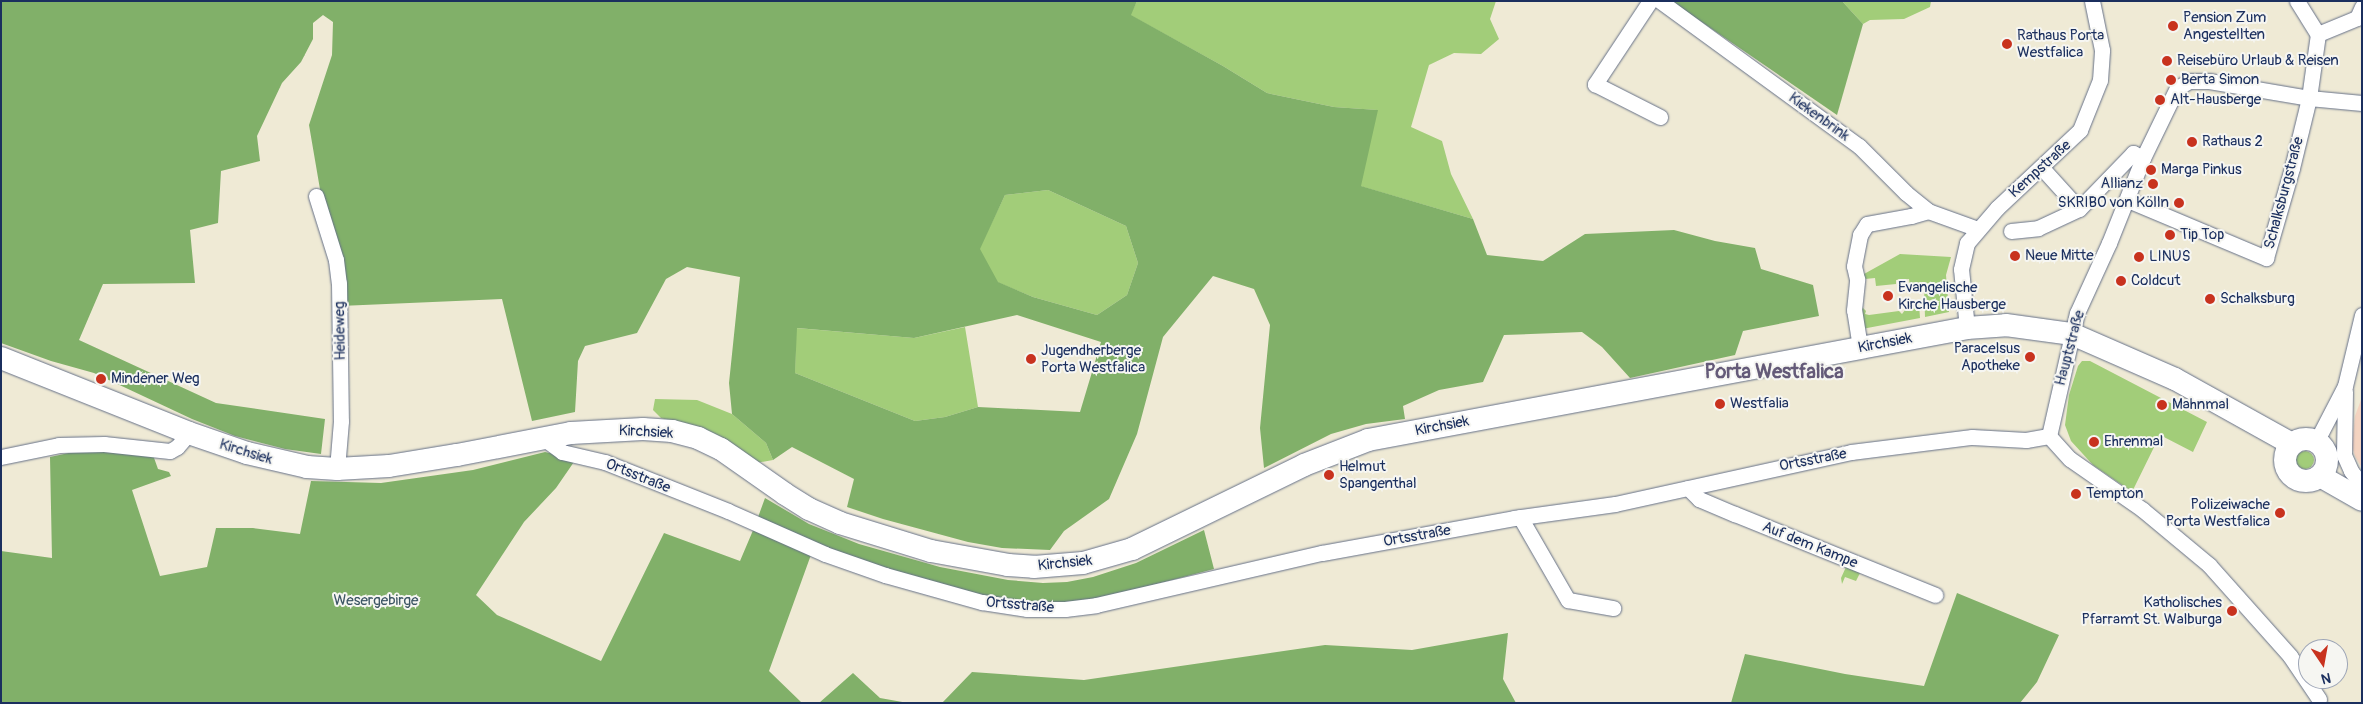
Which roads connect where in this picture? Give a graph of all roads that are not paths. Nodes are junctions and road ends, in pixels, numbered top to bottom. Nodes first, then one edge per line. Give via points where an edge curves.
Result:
1 (1650, 1) edge
2 (1660, 1) edge
3 (2092, 1) edge
4 (2297, 1) edge
5 (2362, 7) edge
6 (2318, 34) junction
7 (2309, 98) junction
8 (2362, 103) edge
9 (1660, 117) dead end
10 (2143, 158) junction
11 (2042, 168) junction
12 (316, 196) dead end
13 (2128, 200) junction
14 (2079, 209) junction
15 (1928, 211) junction
16 (1978, 229) junction
17 (2011, 231) dead end
18 (2362, 315) edge
19 (1967, 328) junction
20 (2072, 334) junction
21 (1860, 347) junction
22 (1, 358) edge
23 (2345, 386) junction
24 (189, 433) junction
25 (2049, 436) junction
26 (542, 438) junction
27 (2316, 442) junction
28 (2288, 450) junction
29 (1, 457) edge
30 (337, 469) junction
31 (2320, 476) junction
32 (2362, 485) edge
33 (1688, 488) junction
34 (2362, 500) edge
35 (1520, 517) junction
36 (1936, 594) dead end
37 (1613, 608) dead end
38 (2319, 699) dead end

1 - 9 street via 1595,84
2 - 15 street, Kiekenbrink via 1859,146
3 - 11 street, Kempstraße via 2102,50 2100,80 2080,130
4 - 6 street
5 - 6 street via 2357,18
6 - 7 street
7 - 8 street, Hauptstraße
7 - 10 street, Hauptstraße via 2189,80 2177,88
7 - 13 street, Schalksburgstraße via 2266,258
10 - 13 street, Hauptstraße
10 - 14 street via 2133,153
11 - 14 street
11 - 16 street, Kempstraße
12 - 30 street, Heideweg via 336,260 339,283 341,421
13 - 20 street, Hauptstraße via 2078,313
14 - 17 street via 2038,228
15 - 16 street, Kiekenbrink
15 - 21 street via 1867,224 1860,235 1854,266 1857,279 1854,310
16 - 19 street, Kempstraße via 1967,243 1961,269
18 - 23 street
19 - 20 main road, Kirchsiek via 2006,325
19 - 21 main road, Kirchsiek
20 - 25 street, Hauptstraße
20 - 28 main road, Kirchsiek via 2175,379
21 - 26 main road, Kirchsiek via 1368,440 1304,465 1132,549 1083,563 1058,566 1008,565 977,560 890,540 840,523 784,494 721,449 672,431 612,430
22 - 24 main road, Kirchsiek
23 - 27 street
23 - 32 street via 2344,455
24 - 29 street via 182,443 170,450 104,444 59,445
24 - 30 main road, Kirchsiek via 277,462
25 - 33 street, Ortsstraße via 2026,440 1972,437 1918,442 1851,452
25 - 38 street via 2070,459 2143,510 2209,565 2290,656
26 - 30 main road, Kirchsiek via 389,466
26 - 35 street, Ortsstraße via 562,452 605,462 825,554 885,575 982,602 1026,608 1065,609 1096,605 1322,553
27 - 28 main road via 2304,439
27 - 31 main road via 2322,446 2327,458
28 - 31 main road via 2286,469 2294,478 2308,482
31 - 34 main road
33 - 35 street, Ortsstraße via 1615,504
33 - 36 street, Auf dem Kampe via 1699,499
35 - 37 street via 1568,600

